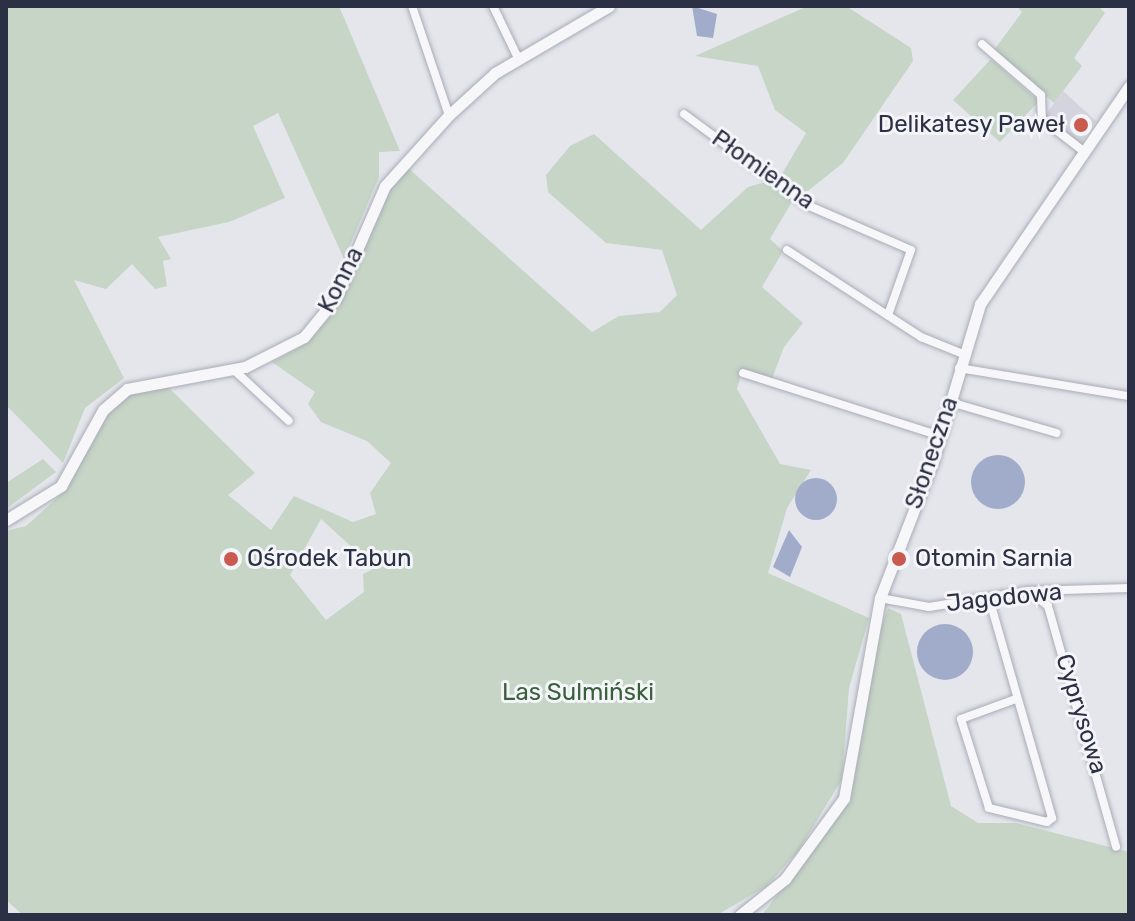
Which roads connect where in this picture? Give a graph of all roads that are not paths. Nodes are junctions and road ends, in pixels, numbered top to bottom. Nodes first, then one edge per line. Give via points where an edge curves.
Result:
1 (412, 6) edge
2 (493, 6) edge
3 (606, 7) edge
4 (982, 44) dead end
5 (518, 58) junction
6 (1129, 86) edge
7 (684, 114) dead end
8 (449, 115) junction
9 (1082, 150) junction
10 (787, 250) dead end
11 (888, 315) junction
12 (963, 354) junction
13 (959, 368) junction
14 (233, 369) junction
15 (743, 373) dead end
16 (1129, 396) edge
17 (950, 402) junction
18 (289, 421) dead end
19 (1057, 433) dead end
20 (941, 436) junction
21 (6, 520) edge
22 (1129, 588) edge
23 (1029, 591) junction
24 (1129, 596) edge
25 (880, 598) junction
26 (989, 598) junction
27 (1016, 699) junction
28 (1116, 847) dead end
29 (740, 915) edge

1 - 8 street
2 - 5 street
3 - 5 street, Konna
4 - 9 street via 1041,95 1042,119
5 - 8 street, Konna
6 - 9 street, Słoneczna
7 - 11 street, Płomienna via 807,205 911,250
8 - 14 street, Konna via 385,186 323,317 288,348
9 - 12 street, Słoneczna via 989,284
10 - 11 street
11 - 12 street
12 - 13 street, Słoneczna
13 - 16 street
13 - 17 street, Słoneczna
14 - 18 street
14 - 21 street, Konna via 145,381 119,394 61,486
15 - 20 street
17 - 19 street
17 - 20 street, Słoneczna
20 - 25 street, Słoneczna
22 - 23 street, Jagodowa
22 - 24 street
23 - 26 street, Jagodowa
23 - 28 street, Cyprysowa via 1048,606
25 - 26 street, Jagodowa via 929,607
25 - 29 street, Słoneczna via 846,793 785,879
26 - 27 street
27 - 27 street via 1052,818 1022,822 994,814 961,719

